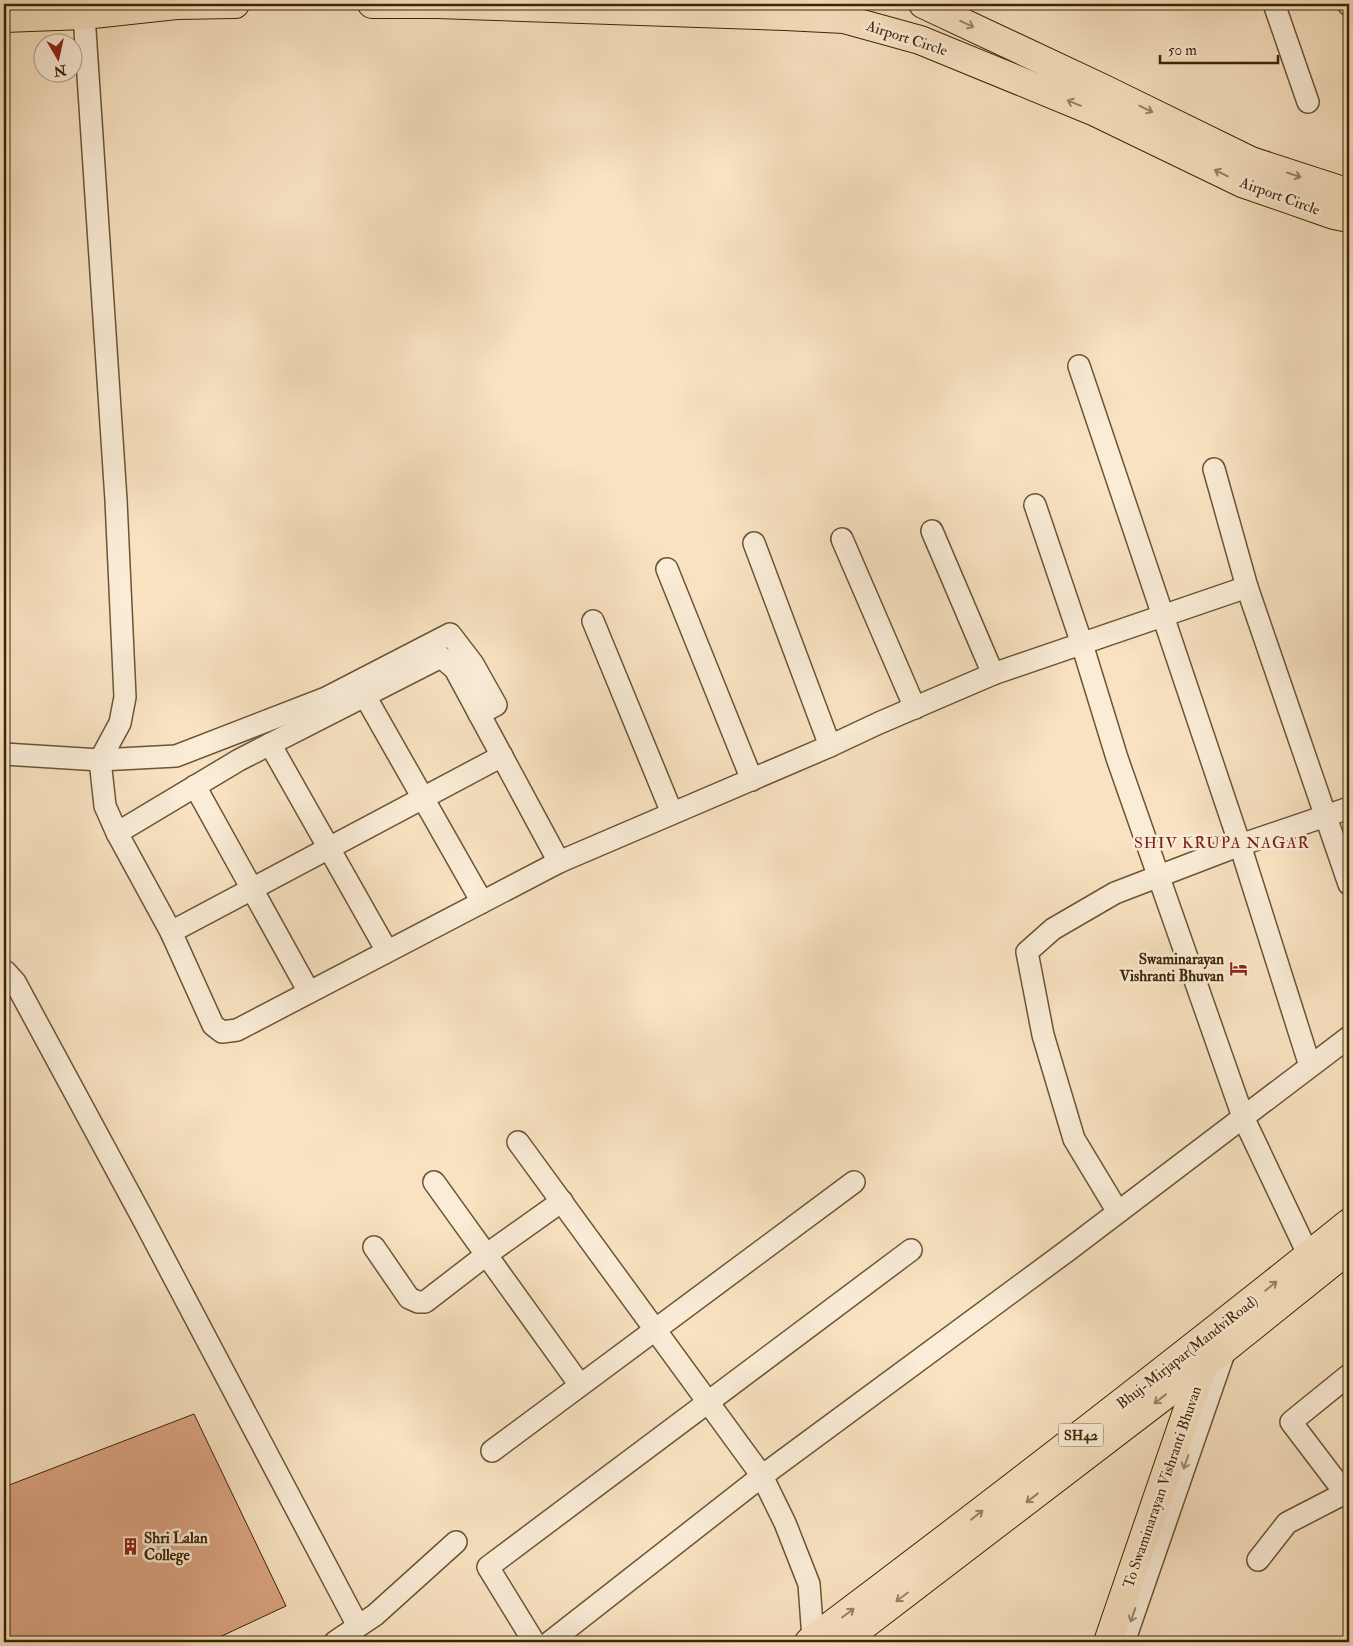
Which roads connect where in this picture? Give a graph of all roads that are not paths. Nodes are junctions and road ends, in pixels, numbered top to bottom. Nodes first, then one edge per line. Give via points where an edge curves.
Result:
1 (235, 4) edge
2 (372, 4) edge
3 (923, 4) edge
4 (1274, 4) edge
5 (84, 15) junction
6 (4, 18) edge
7 (1308, 102) dead end
8 (1349, 193) edge
9 (1349, 218) edge
10 (1078, 366) dead end
11 (1214, 469) dead end
12 (1035, 505) dead end
13 (932, 531) dead end
14 (842, 539) dead end
15 (754, 543) dead end
16 (667, 569) dead end
17 (1247, 587) junction
18 (1163, 616) junction
19 (593, 621) dead end
20 (1082, 644) junction
21 (993, 674) junction
22 (365, 696) junction
23 (915, 708) junction
24 (479, 714) junction
25 (270, 744) junction
26 (830, 746) junction
27 (4, 754) edge
28 (502, 756) junction
29 (100, 760) junction
30 (752, 780) junction
31 (195, 786) junction
32 (423, 798) junction
33 (1349, 808) edge
34 (672, 813) junction
35 (1326, 816) junction
36 (117, 833) junction
37 (1240, 845) junction
38 (328, 848) junction
39 (559, 862) junction
40 (1158, 877) junction
41 (1349, 884) edge
42 (252, 889) junction
43 (482, 902) junction
44 (172, 932) junction
45 (387, 951) junction
46 (4, 972) edge
47 (309, 992) junction
48 (1349, 1037) edge
49 (1310, 1066) junction
50 (1243, 1117) junction
51 (518, 1142) dead end
52 (434, 1182) dead end
53 (854, 1182) dead end
54 (562, 1201) junction
55 (1118, 1212) junction
56 (1349, 1223) edge
57 (374, 1247) dead end
58 (1349, 1249) edge
59 (911, 1250) dead end
60 (486, 1255) junction
61 (1308, 1256) junction
62 (654, 1329) junction
63 (1219, 1340) junction
64 (1203, 1366) junction
65 (1349, 1375) edge
66 (580, 1385) junction
67 (708, 1403) junction
68 (492, 1451) dead end
69 (762, 1476) junction
70 (1347, 1493) edge
71 (456, 1542) dead end
72 (1258, 1560) dead end
73 (358, 1626) junction
74 (811, 1641) edge
75 (335, 1642) edge
76 (534, 1642) edge
77 (550, 1642) edge
78 (842, 1642) edge
79 (1108, 1642) edge
80 (1124, 1642) edge

1 - 5 main road via 176,5
9 -> 2 main road, Airport Circle via 1242,184 1093,111 920,40 844,19
3 -> 8 main road, Airport Circle via 1251,161
4 - 7 street
5 - 6 main road
5 - 29 street via 116,500 125,697 120,723
10 - 18 street
11 - 17 street
12 - 20 street
13 - 21 street
14 - 23 street
15 - 26 street
16 - 30 street
17 - 18 street
17 - 35 street
18 - 20 street
18 - 37 street
19 - 34 street
20 - 21 street
20 - 40 street via 1116,758
21 - 23 street
22 - 24 street via 441,657 455,669
22 - 25 street
22 - 32 street
23 - 26 street
24 - 28 street
24 - 29 street via 496,705 473,664 450,634 326,698 176,756
25 - 31 street
25 - 38 street
26 - 30 street
27 - 29 street
28 - 32 street
28 - 39 street
29 - 36 street via 105,806
30 - 34 street
31 - 36 street
31 - 42 street
32 - 38 street
32 - 43 street
33 - 35 street
34 - 39 street
35 - 37 street
35 - 41 street
36 - 44 street
37 - 40 street
37 - 49 street
38 - 42 street
38 - 45 street
39 - 43 street
40 - 50 street
40 - 55 street via 1107,897 1053,929 1027,952 1043,1035 1074,1139
42 - 44 street
42 - 47 street
43 - 45 street
44 - 47 street via 213,1025 222,1032 237,1030
45 - 47 street
46 - 73 street via 15,982 86,1113
48 - 49 street
49 - 50 street
50 - 55 street
50 - 61 street
51 - 54 street
52 - 60 street
53 - 62 street
54 - 60 street
54 - 62 street
55 - 69 street
56 - 61 main road, Bhuj-Mirjapar(MandviRoad) / SH42
57 - 60 street via 408,1298 418,1302 425,1302
58 - 63 main road, Bhuj-Mirjapar(MandviRoad) / SH42
59 - 67 street
60 - 66 street
63 -> 61 main road, Bhuj-Mirjapar(MandviRoad) / SH42
62 - 66 street
62 - 67 street
63 - 64 main road, Bhuj-Mirjapar(MandviRoad) / SH42
74 -> 63 main road, Bhuj-Mirjapar(MandviRoad) / SH42
63 -> 80 street
64 -> 78 main road, Bhuj-Mirjapar(MandviRoad) / SH42
64 - 79 main road, To Swaminarayan Vishranti Bhuvan
65 - 70 street via 1291,1422
66 - 68 street
67 - 69 street
67 - 76 street via 488,1567
69 - 74 street via 809,1584
69 - 77 street
70 - 72 street via 1287,1523
71 - 73 street via 375,1615
73 - 75 street

